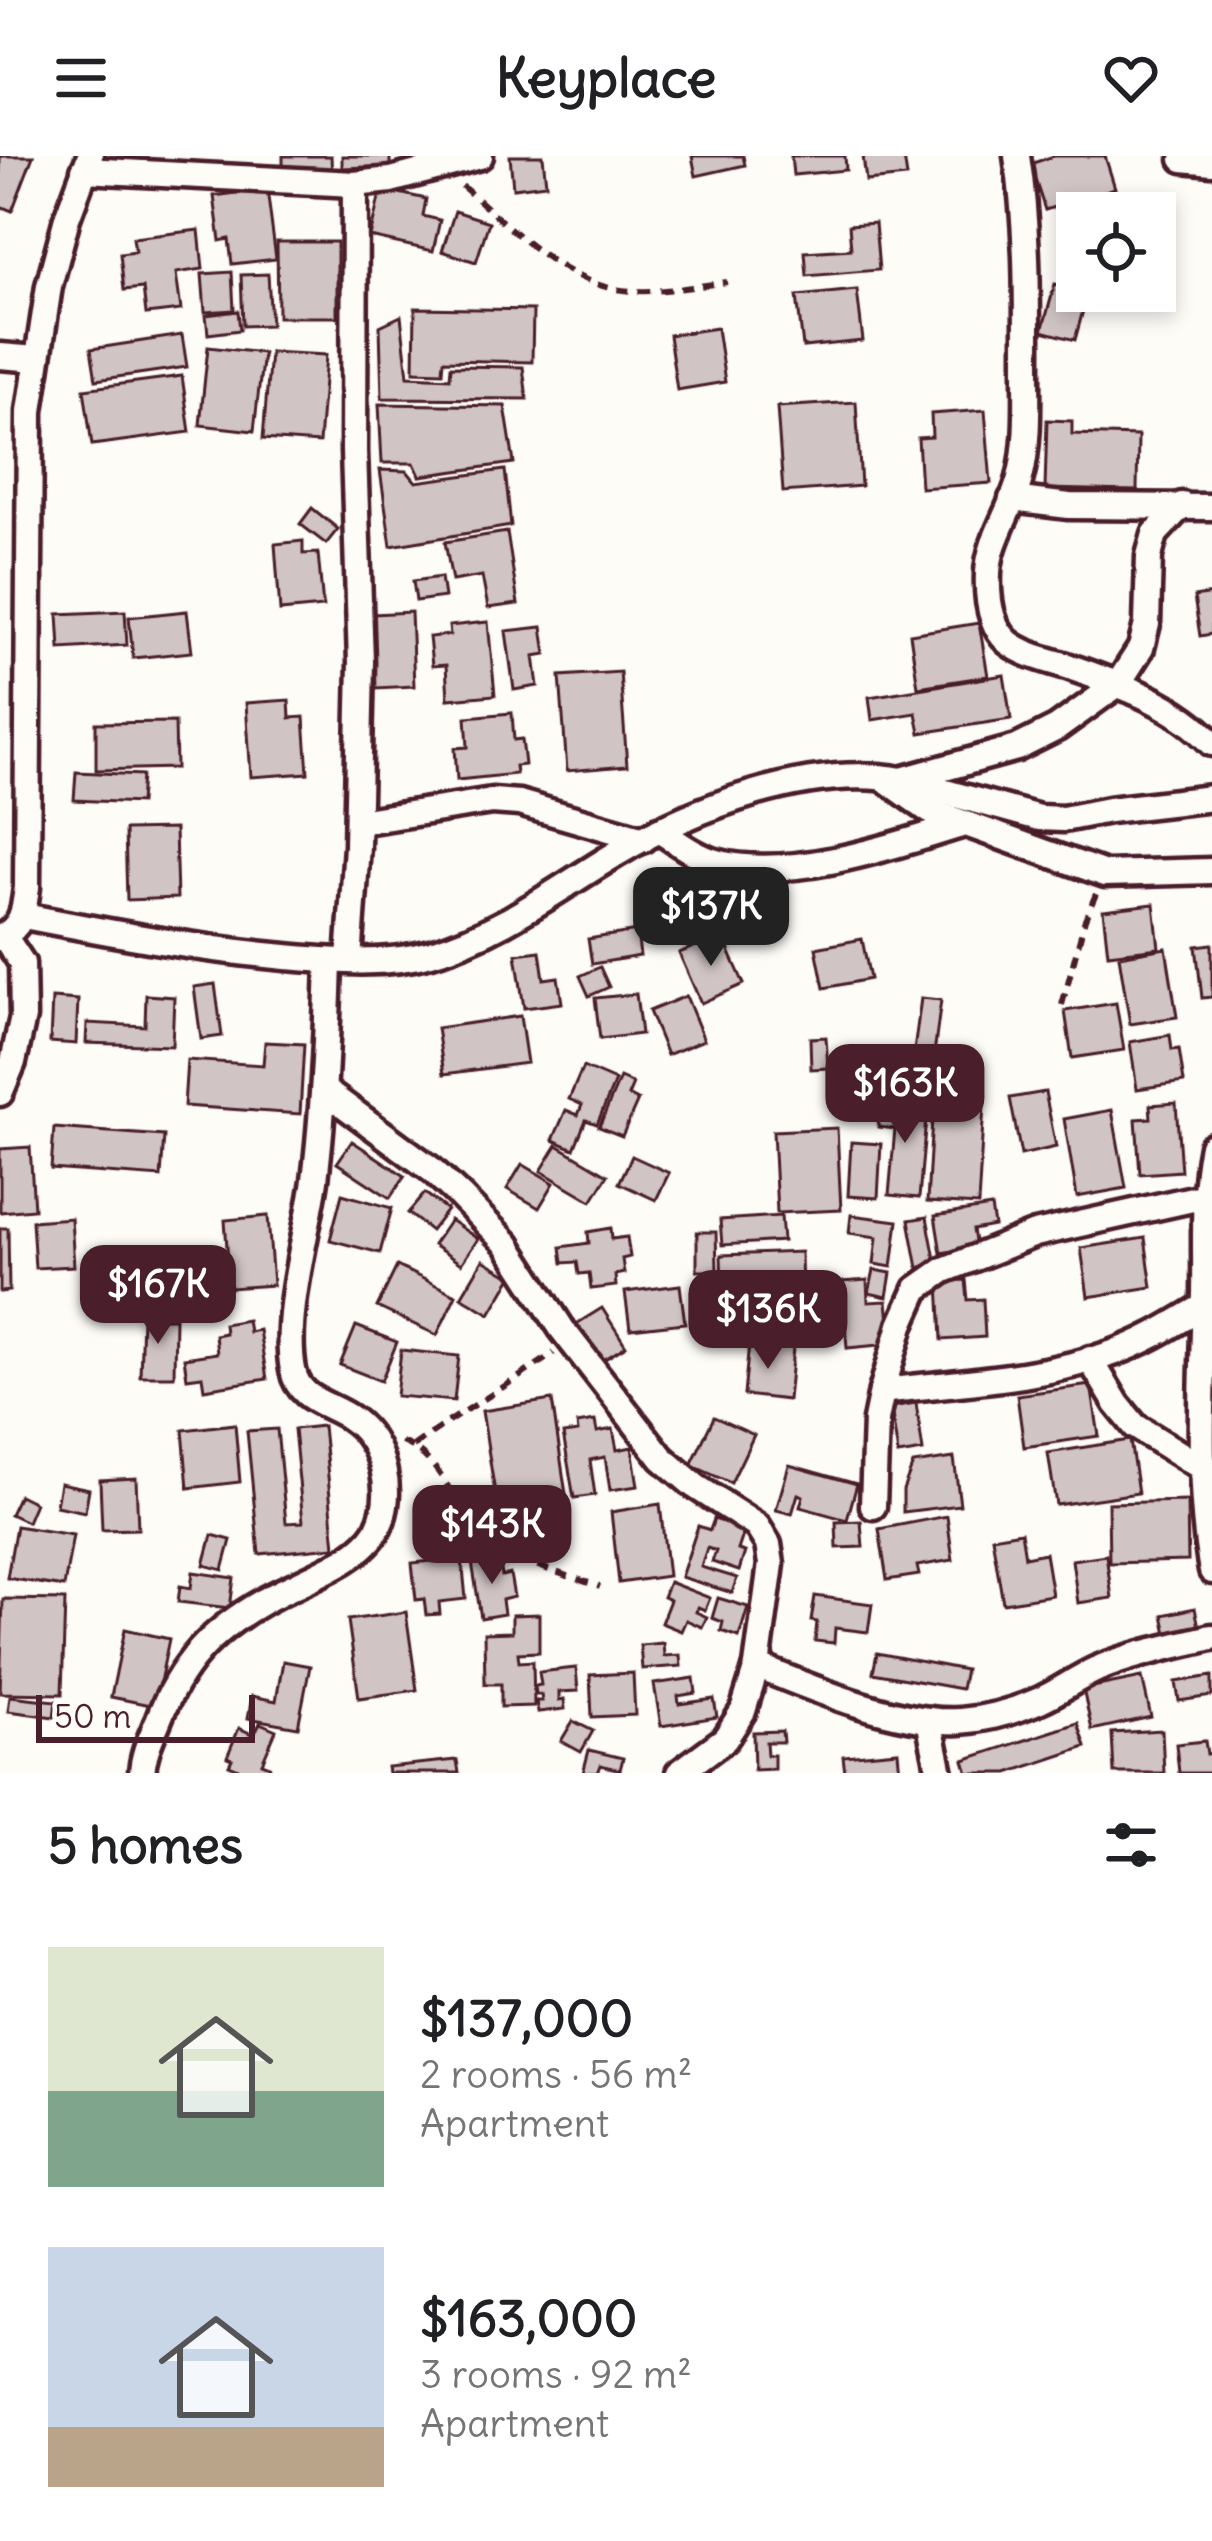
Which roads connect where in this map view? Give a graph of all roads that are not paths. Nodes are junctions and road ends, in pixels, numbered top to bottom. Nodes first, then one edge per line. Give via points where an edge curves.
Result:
1 (480, 156) edge
2 (1017, 156) edge
3 (1183, 159) edge
4 (1212, 162) edge
5 (87, 163) edge
6 (355, 184) junction
7 (0, 356) edge
8 (37, 359) junction
9 (1012, 500) junction
10 (1182, 505) junction
11 (1212, 507) edge
12 (1118, 684) junction
13 (1212, 743) edge
14 (892, 778) junction
15 (1212, 798) edge
16 (358, 822) junction
17 (964, 824) junction
18 (652, 834) junction
19 (1212, 872) edge
20 (24, 916) junction
21 (2, 937) edge
22 (339, 960) junction
23 (325, 1091) junction
24 (0, 1093) edge
25 (1212, 1146) edge
26 (1206, 1196) junction
27 (1204, 1306) junction
28 (1090, 1360) junction
29 (882, 1391) junction
30 (1208, 1468) edge
31 (873, 1506) dead end
32 (1212, 1571) edge
33 (1212, 1637) edge
34 (757, 1666) junction
35 (929, 1720) junction
36 (142, 1773) edge
37 (679, 1773) edge
38 (940, 1773) edge

1 - 6 street
2 - 9 street via 1027,427
3 - 4 street
5 - 6 street
5 - 8 street
6 - 16 street
7 - 8 street
8 - 20 street
9 - 10 street
9 - 12 street via 988,568 993,621 1027,652
10 - 11 street
10 - 12 street via 1155,533 1147,624
12 - 13 street via 1158,702
12 - 14 street via 1017,748
14 - 15 street via 1039,818
14 - 17 street via 930,811
14 - 18 street via 773,789
16 - 18 street via 491,801
16 - 22 street
17 - 18 street via 882,850 776,868 716,862
17 - 19 street via 1105,874
18 - 22 street via 467,941 391,960
20 - 21 street
20 - 22 street via 188,947
21 - 24 street via 22,963 23,1017
22 - 23 street
23 - 34 street via 460,1196 507,1244 662,1458 764,1535 771,1564
23 - 36 street via 292,1313 293,1370 304,1394 368,1435 387,1500 378,1531 363,1547 207,1641 164,1704
25 - 26 street
26 - 27 street
26 - 29 street via 1035,1234 928,1279 909,1302
27 - 28 street
27 - 30 street
28 - 29 street
28 - 30 street via 1135,1426
29 - 31 street
30 - 32 street
33 - 35 street via 1097,1670 994,1716
34 - 35 street
34 - 37 street via 725,1739
35 - 38 street

